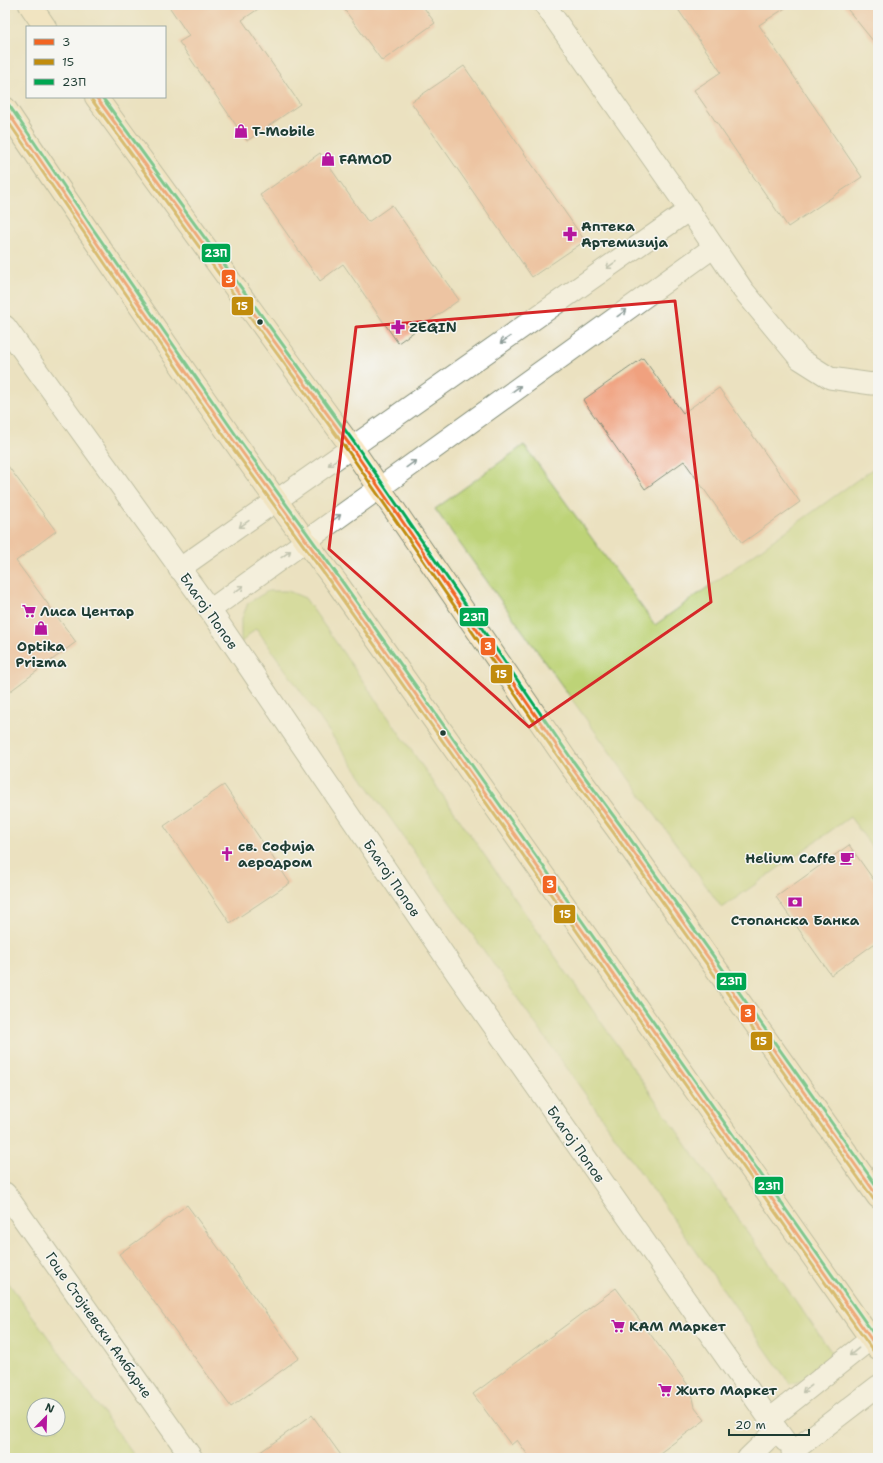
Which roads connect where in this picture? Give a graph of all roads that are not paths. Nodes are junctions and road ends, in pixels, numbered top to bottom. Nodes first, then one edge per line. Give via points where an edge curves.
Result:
1 (30, 5) edge
2 (545, 5) edge
3 (44, 26) edge
4 (97, 98) edge
5 (5, 108) edge
6 (689, 210) junction
7 (714, 247) junction
8 (5, 326) edge
9 (878, 382) edge
10 (352, 448) junction
11 (379, 487) junction
12 (276, 502) junction
13 (305, 541) junction
14 (179, 569) junction
15 (210, 610) junction
16 (5, 1193) edge
17 (878, 1197) edge
18 (875, 1340) edge
19 (878, 1386) edge
20 (774, 1424) junction
21 (794, 1455) edge
22 (192, 1458) edge
23 (748, 1458) edge

1 - 3 street
2 - 6 street
4 - 10 street
5 - 12 street
6 - 7 street
6 -> 10 street
7 - 9 street via 743,290 800,359 830,378 872,384
11 -> 7 street
8 - 14 street, Благој Попов
10 - 11 street
10 -> 12 street
13 -> 11 street
11 - 17 street via 569,764
12 - 13 street
12 -> 14 street
15 -> 13 street
13 - 18 street via 337,582
14 - 15 street, Благој Попов
15 - 20 street, Благој Попов via 461,980
16 - 22 street, Гоце Стојчевски Амбарче
18 -> 20 street
19 - 21 street
20 - 21 street, Благој Попов
20 - 23 street

